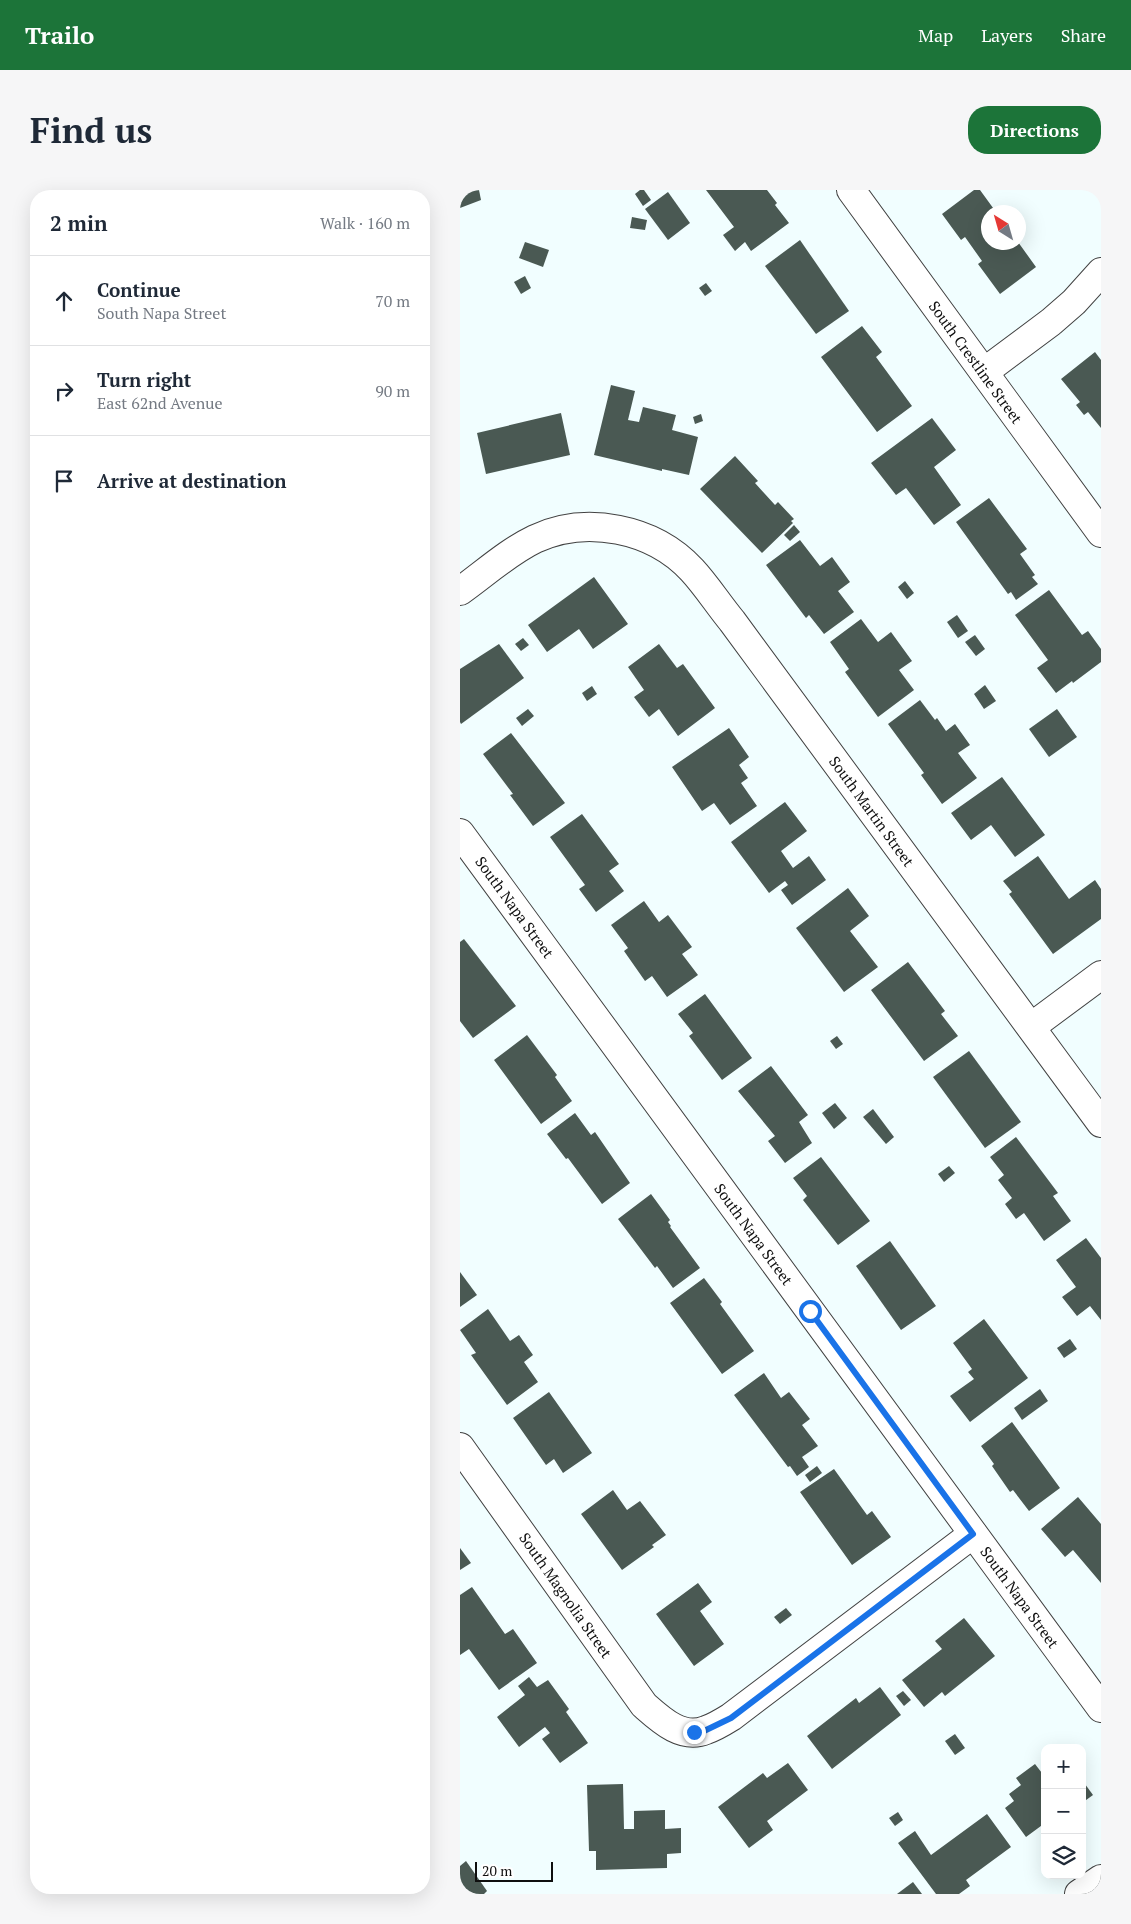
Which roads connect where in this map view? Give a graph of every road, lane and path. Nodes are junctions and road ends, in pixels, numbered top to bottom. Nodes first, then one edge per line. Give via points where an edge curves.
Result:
1 (851, 190) edge
2 (1101, 272) edge
3 (984, 372) junction
4 (1101, 533) edge
5 (460, 591) edge
6 (460, 833) edge
7 (1101, 975) edge
8 (1031, 1027) junction
9 (1101, 1123) edge
10 (460, 1447) edge
11 (973, 1534) junction
12 (1101, 1708) edge
13 (1101, 1879) edge
14 (1079, 1894) edge

1 - 3 street, South Crestline Street
2 - 3 street via 1068,307
3 - 4 street, South Crestline Street
5 - 8 street, South Martin Street via 535,539 558,531 586,526 617,529 645,537 670,551 691,569 732,621
6 - 11 street, South Napa Street
7 - 8 street
8 - 9 street, South Martin Street
10 - 11 street, South Magnolia Street via 644,1705 665,1723 684,1732 704,1731 731,1718
11 - 12 street, South Napa Street
13 - 14 street

